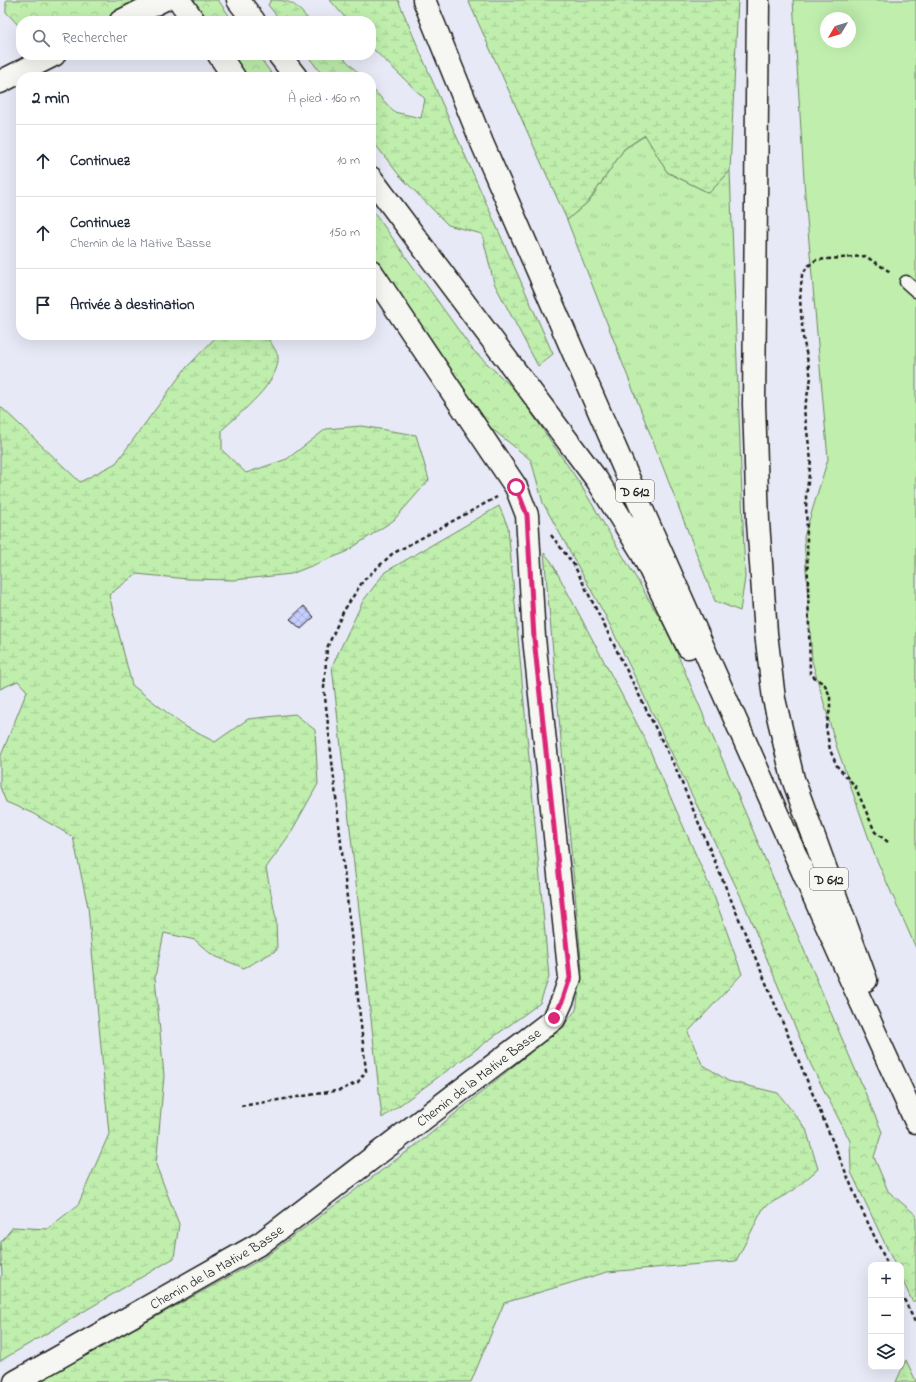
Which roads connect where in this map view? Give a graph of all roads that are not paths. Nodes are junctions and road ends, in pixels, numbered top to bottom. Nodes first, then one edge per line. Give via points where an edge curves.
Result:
1 (163, 0) edge
2 (179, 0) edge
3 (238, 0) edge
4 (424, 0) edge
5 (758, 0) edge
6 (131, 16) edge
7 (190, 16) edge
8 (250, 16) edge
9 (44, 60) edge
10 (222, 60) edge
11 (283, 60) edge
12 (20, 72) edge
13 (231, 72) edge
14 (292, 72) edge
15 (16, 74) edge
16 (0, 82) edge
17 (376, 185) edge
18 (376, 279) edge
19 (906, 282) road end
20 (916, 291) edge
21 (851, 980) junction
22 (916, 1120) edge
23 (15, 1382) edge

1 - 6 main road
2 - 7 main road
3 - 8 main road
4 - 21 main road, D 612 via 482,143
5 - 22 main road, D 612 via 754,404 758,522 766,633 774,699 793,779
9 - 12 main road
10 - 13 main road
11 - 14 main road
15 - 16 main road
17 - 21 main road, D 612 via 597,480 640,549
18 - 23 main road, Chemin de la Mative Basse via 516,487 527,515 534,638 570,978 554,1018 261,1243
19 - 20 lane
21 - 22 main road, D 612

